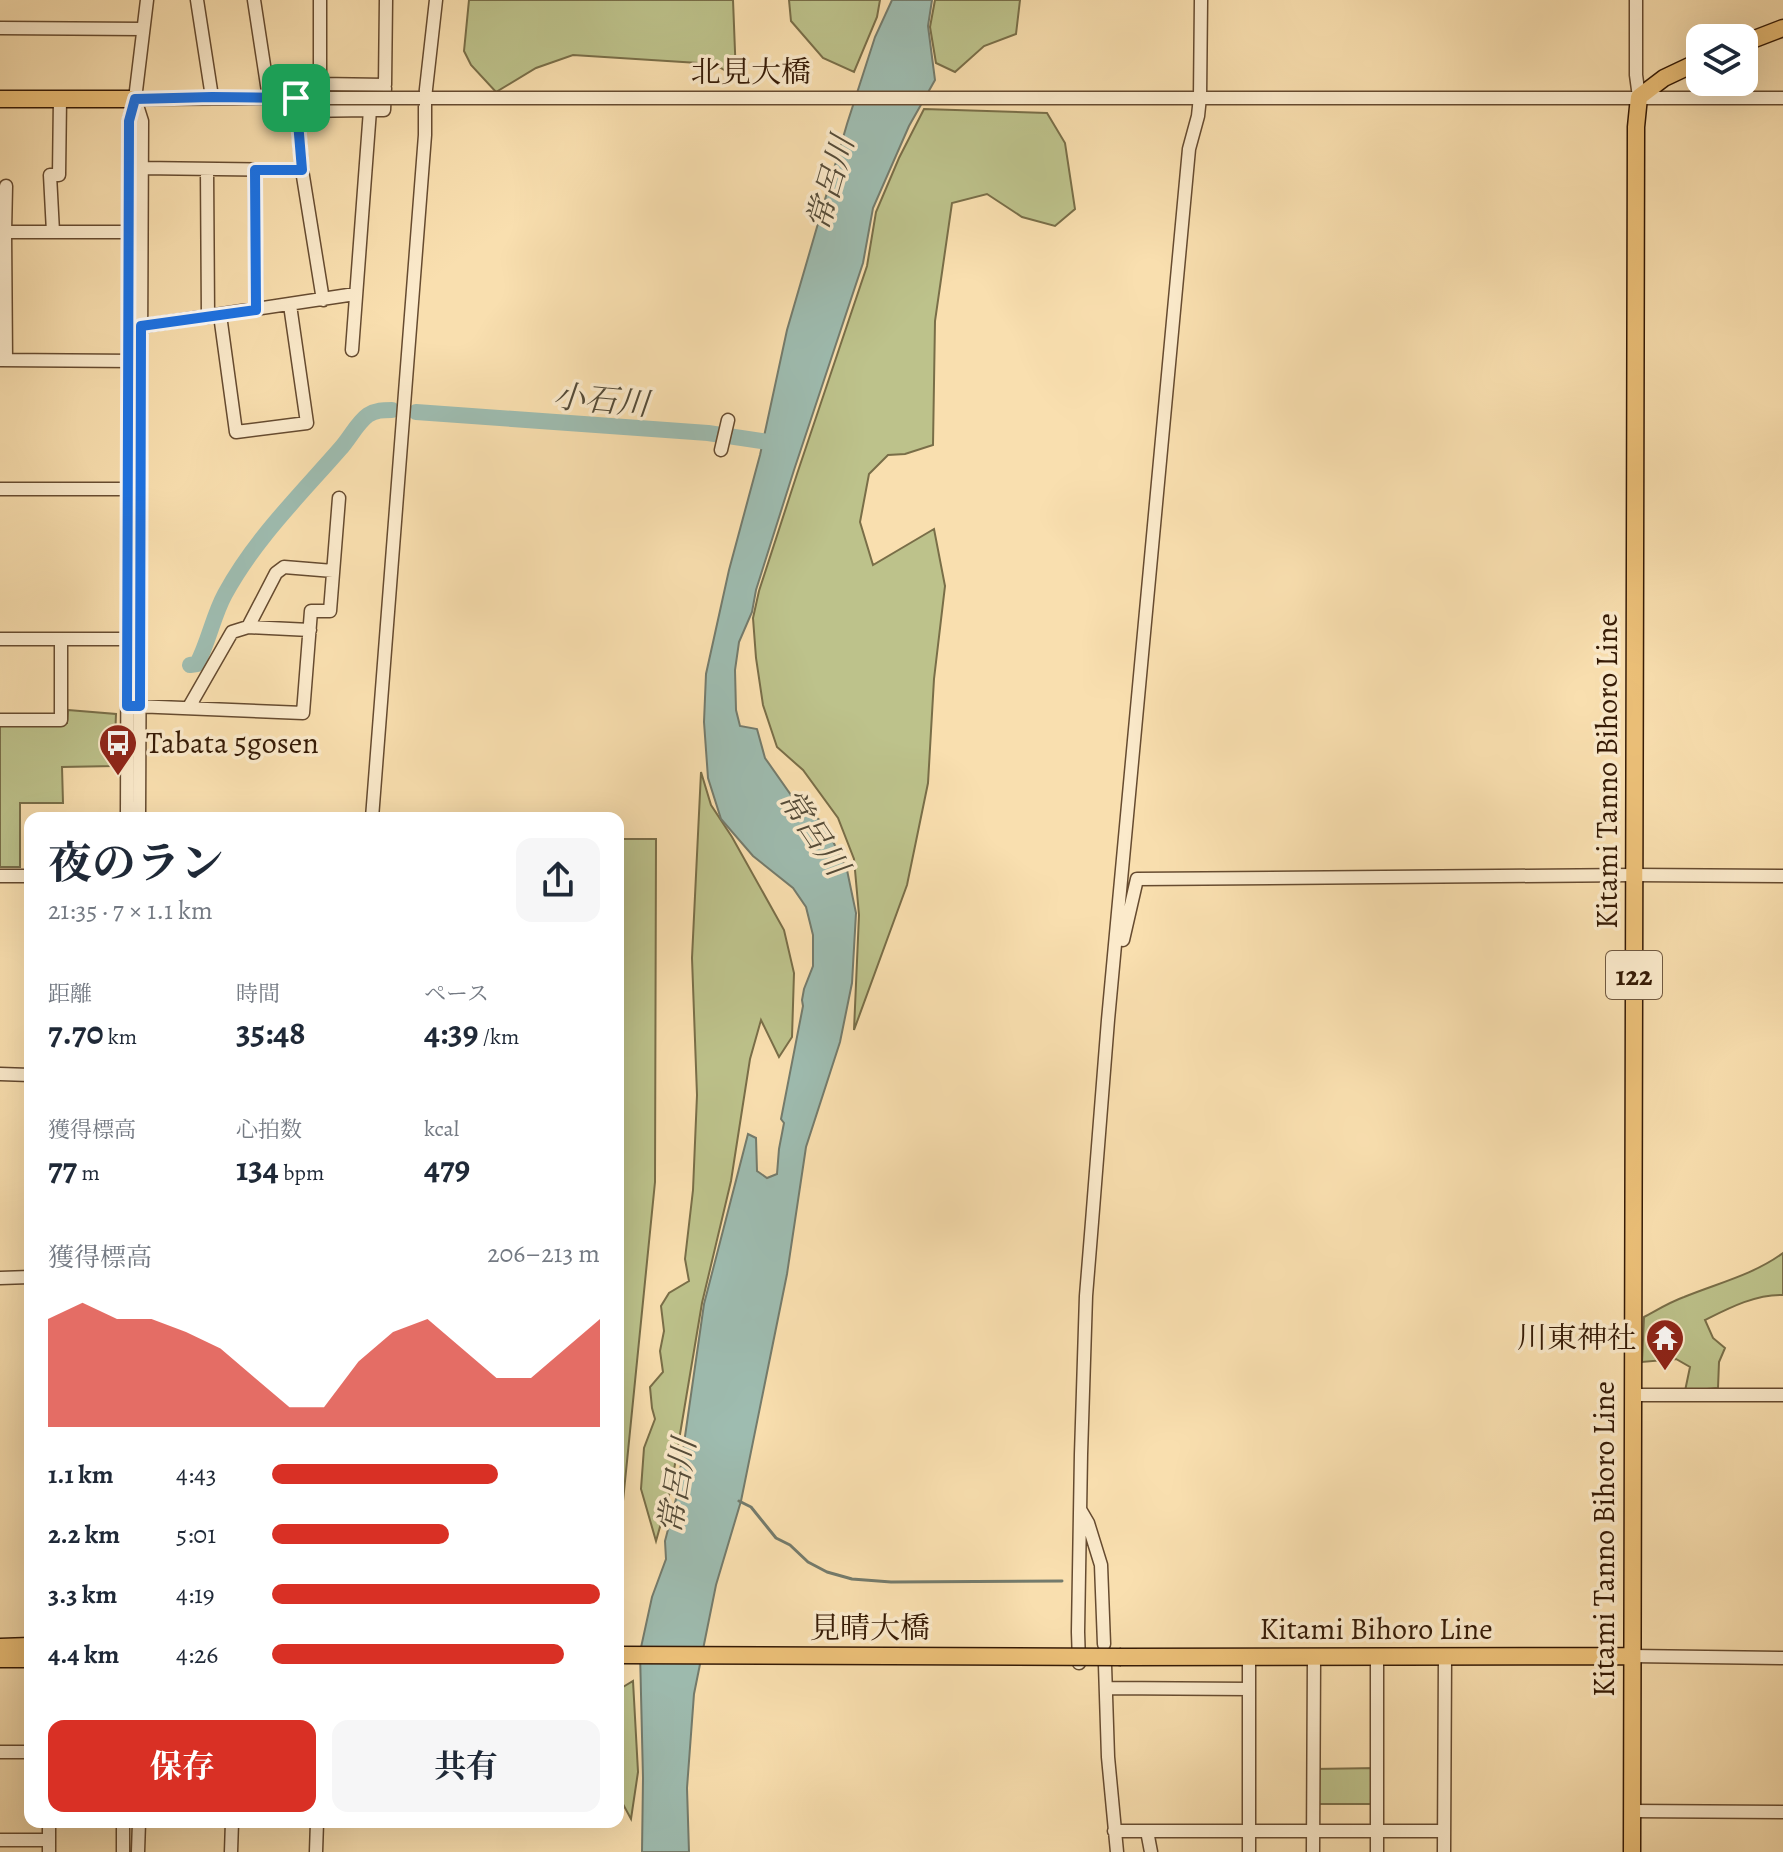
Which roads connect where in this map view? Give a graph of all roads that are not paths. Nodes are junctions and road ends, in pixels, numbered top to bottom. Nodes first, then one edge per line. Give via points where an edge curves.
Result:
1 (147, 0) edge
2 (197, 0) edge
3 (254, 0) edge
4 (320, 0) edge
5 (386, 0) edge
6 (436, 0) edge
7 (1201, 0) edge
8 (1636, 0) edge
9 (0, 28) edge
10 (1783, 28) edge
11 (143, 29) junction
12 (1758, 38) edge
13 (1686, 68) edge
14 (385, 85) junction
15 (212, 97) junction
16 (1196, 97) junction
17 (1639, 97) junction
18 (269, 98) junction
19 (424, 98) junction
20 (1783, 98) edge
21 (0, 99) edge
22 (60, 99) junction
23 (135, 99) junction
24 (300, 103) junction
25 (370, 110) junction
26 (141, 168) junction
27 (207, 169) junction
28 (255, 170) junction
29 (302, 170) junction
30 (6, 186) dead end
31 (5, 232) junction
32 (53, 232) junction
33 (135, 232) junction
34 (355, 294) junction
35 (323, 300) junction
36 (290, 305) junction
37 (256, 310) junction
38 (214, 316) junction
39 (135, 327) junction
40 (352, 350) dead end
41 (3, 360) edge
42 (135, 361) junction
43 (728, 420) dead end
44 (721, 450) dead end
45 (0, 489) edge
46 (134, 489) junction
47 (339, 498) dead end
48 (333, 571) junction
49 (248, 627) junction
50 (310, 630) junction
51 (0, 639) edge
52 (133, 639) junction
53 (61, 640) junction
54 (133, 706) junction
55 (189, 707) junction
56 (0, 720) edge
57 (127, 812) edge
58 (139, 812) edge
59 (372, 812) edge
60 (1634, 875) junction
61 (0, 876) edge
62 (24, 876) edge
63 (1783, 876) edge
64 (1115, 954) junction
65 (0, 1074) edge
66 (24, 1075) edge
67 (24, 1277) edge
68 (0, 1278) edge
69 (1633, 1395) junction
70 (1783, 1395) edge
71 (1080, 1509) junction
72 (1104, 1644) dead end
73 (24, 1646) edge
74 (0, 1647) edge
75 (624, 1655) edge
76 (1632, 1656) junction
77 (1121, 1657) joint
78 (1445, 1657) junction
79 (1249, 1658) junction
80 (1314, 1658) junction
81 (1377, 1658) junction
82 (1783, 1658) edge
83 (0, 1659) edge
84 (24, 1659) edge
85 (1079, 1663) dead end
86 (1105, 1665) dead end
87 (1106, 1688) junction
88 (1249, 1689) junction
89 (0, 1752) edge
90 (24, 1752) edge
91 (1632, 1811) junction
92 (1783, 1812) edge
93 (123, 1828) edge
94 (139, 1828) edge
95 (232, 1828) edge
96 (317, 1828) edge
97 (1114, 1831) junction
98 (1147, 1831) junction
99 (1249, 1831) junction
100 (1314, 1831) junction
101 (1443, 1831) junction
102 (1378, 1832) junction
103 (0, 1840) edge
104 (49, 1846) edge
105 (123, 1852) edge
106 (138, 1852) edge
107 (231, 1852) edge
108 (316, 1852) edge
109 (1117, 1852) edge
110 (1151, 1852) edge
111 (1249, 1852) edge
112 (1313, 1852) edge
113 (1377, 1852) edge
114 (1444, 1852) edge
115 (1632, 1852) edge

1 - 11 street
2 - 15 street
3 - 18 street
4 - 14 street via 320,84
5 - 14 street
6 - 19 street
7 - 16 street
8 - 17 street
9 - 11 street
10 - 12 main road
11 - 23 street
13 - 17 main road
14 - 25 street via 384,110
15 - 18 street
15 - 23 street
16 - 17 street, 北見大橋
16 - 19 street, 北見大橋
16 - 64 street
17 - 20 street, 北見大橋
17 - 60 main road, Kitami Tanno Bihoro Line / 122
18 - 24 street
19 - 24 street, 北見大橋, bridge
19 - 59 street
21 - 22 main road
22 - 23 main road
22 - 32 street via 59,175 50,175
23 - 26 street via 142,121
23 - 33 street via 129,121
24 - 25 street
24 - 29 street
25 - 34 street
26 - 27 street
26 - 33 street
27 - 28 street
27 - 38 street
28 - 29 street
28 - 37 street
29 - 35 street
30 - 31 street
31 - 32 street
31 - 41 street
32 - 33 street
33 - 39 street
34 - 35 street
34 - 40 street
35 - 36 street
36 - 37 street
36 - 38 street via 307,423 236,432
37 - 38 street
38 - 39 street
39 - 42 street
41 - 42 street
42 - 46 street
43 - 44 street
45 - 46 street
46 - 52 street
47 - 48 street
48 - 49 street via 284,567
48 - 50 street via 330,611 311,611
49 - 50 street
49 - 55 street via 232,632
50 - 55 street via 303,713
51 - 53 street
52 - 53 street
52 - 54 street
53 - 56 street via 61,720
54 - 55 street
54 - 57 street
54 - 58 street
60 - 63 street
60 - 64 street via 1137,879 1122,946
60 - 69 main road, Kitami Tanno Bihoro Line / 122
61 - 62 street
64 - 71 street via 1086,1296
65 - 66 street
67 - 68 street
69 - 70 street
69 - 76 main road, Kitami Tanno Bihoro Line / 122
71 - 72 street via 1101,1565
71 - 85 street
73 - 74 main road
75 - 77 main road, 見晴大橋, bridge
76 - 78 main road, Kitami Bihoro Line
76 - 82 street
76 - 91 main road, Kitami Tanno Bihoro Line / 122
77 - 79 main road, Kitami Bihoro Line
78 - 81 main road, Kitami Bihoro Line
78 - 101 street
79 - 80 main road, Kitami Bihoro Line
79 - 88 street
80 - 81 main road, Kitami Bihoro Line
80 - 100 street
81 - 102 street
83 - 84 main road
86 - 87 street
87 - 88 street
87 - 97 street
88 - 99 street
89 - 90 street
91 - 92 street
91 - 115 main road, Kitami Tanno Bihoro Line / 122
93 - 105 street
94 - 106 street
95 - 107 street
96 - 108 street
97 - 98 street
97 - 109 street
98 - 99 street
98 - 110 street
99 - 100 street
99 - 111 street
100 - 102 street
100 - 112 street
101 - 102 street
101 - 114 street
102 - 113 street
103 - 104 street

